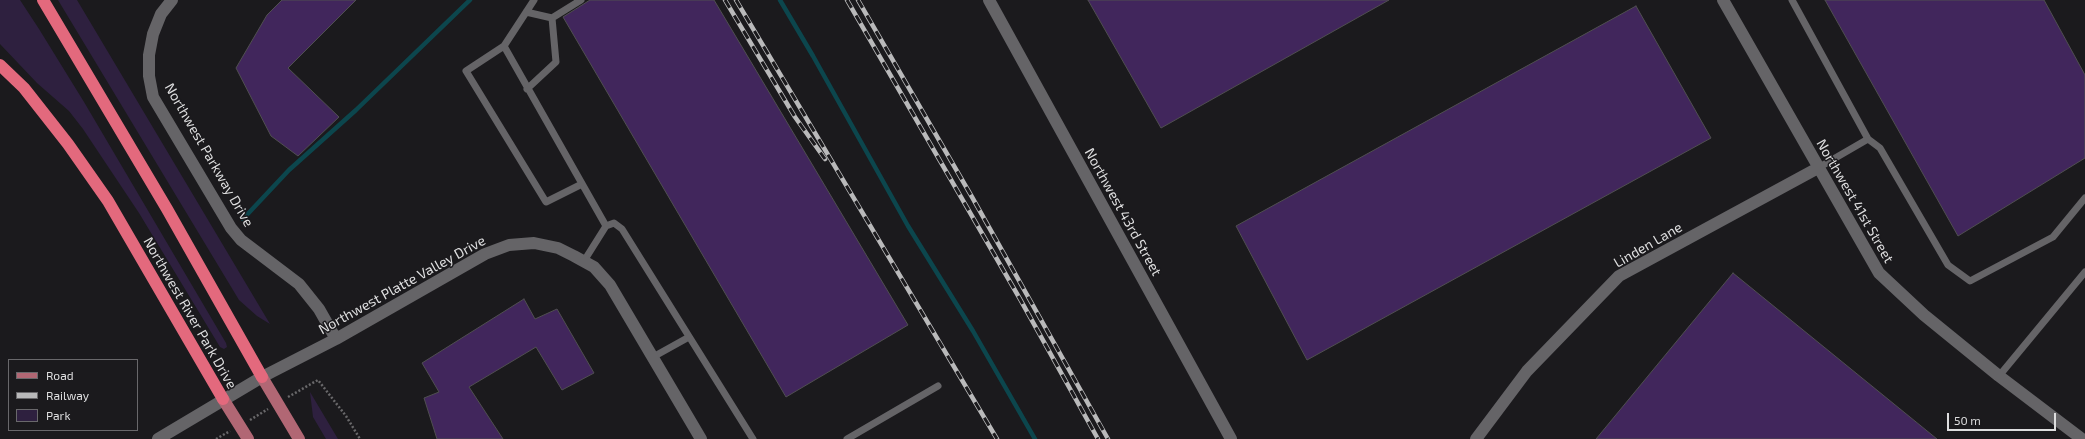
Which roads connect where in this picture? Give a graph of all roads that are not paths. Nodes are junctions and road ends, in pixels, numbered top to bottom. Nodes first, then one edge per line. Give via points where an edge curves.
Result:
1 (43, 0) edge
2 (172, 0) edge
3 (534, 0) edge
4 (581, 0) edge
5 (989, 0) edge
6 (1723, 0) edge
7 (1792, 0) edge
8 (526, 12) junction
9 (552, 18) junction
10 (504, 46) junction
11 (0, 65) edge
12 (527, 88) junction
13 (1868, 138) junction
14 (1818, 168) junction
15 (582, 184) junction
16 (2085, 198) edge
17 (606, 226) junction
18 (584, 261) junction
19 (2085, 272) edge
20 (689, 337) junction
21 (336, 339) junction
22 (653, 357) junction
23 (262, 376) junction
24 (1999, 376) junction
25 (938, 386) dead end
26 (223, 400) junction
27 (158, 439) edge
28 (248, 439) edge
29 (299, 439) edge
30 (701, 439) edge
31 (753, 439) edge
32 (847, 439) edge
33 (1231, 439) edge
34 (1476, 439) edge
35 (2082, 439) edge

1 - 23 highway
2 - 21 street, Northwest Parkway Drive via 161,14 153,34 149,76 153,96 231,228 241,240 299,284 319,309
3 - 8 lane
4 - 9 lane
5 - 33 street, Northwest 43rd Street
6 - 14 street, Northwest 41st Street
7 - 13 lane
8 - 9 lane
8 - 10 lane
9 - 12 lane via 556,62
10 - 12 lane
10 - 15 lane via 466,72 546,202
11 - 26 highway, Northwest River Park Drive via 24,88 108,201
12 - 15 lane
13 - 14 lane
13 - 16 lane via 1880,148 1948,265 1970,281 2053,237
14 - 24 street, Northwest 41st Street via 1878,273 1924,315
14 - 34 street, Linden Lane via 1619,276 1527,371
15 - 17 lane
17 - 18 lane
17 - 20 lane via 614,223 622,230
18 - 21 street, Northwest Platte Valley Drive via 558,248 534,243 509,245 485,254
18 - 22 street, Northwest Platte Valley Drive via 594,267 610,285
19 - 24 lane
20 - 22 lane
20 - 31 lane
21 - 23 street, Northwest Platte Valley Drive
22 - 30 street, Northwest Platte Valley Drive
23 - 26 street, Northwest Platte Valley Drive
23 - 29 main road
24 - 35 street, Northwest 41st Street
25 - 32 lane
26 - 27 street, Northwest Platte Valley Drive
26 - 28 main road, Northwest River Park Drive

